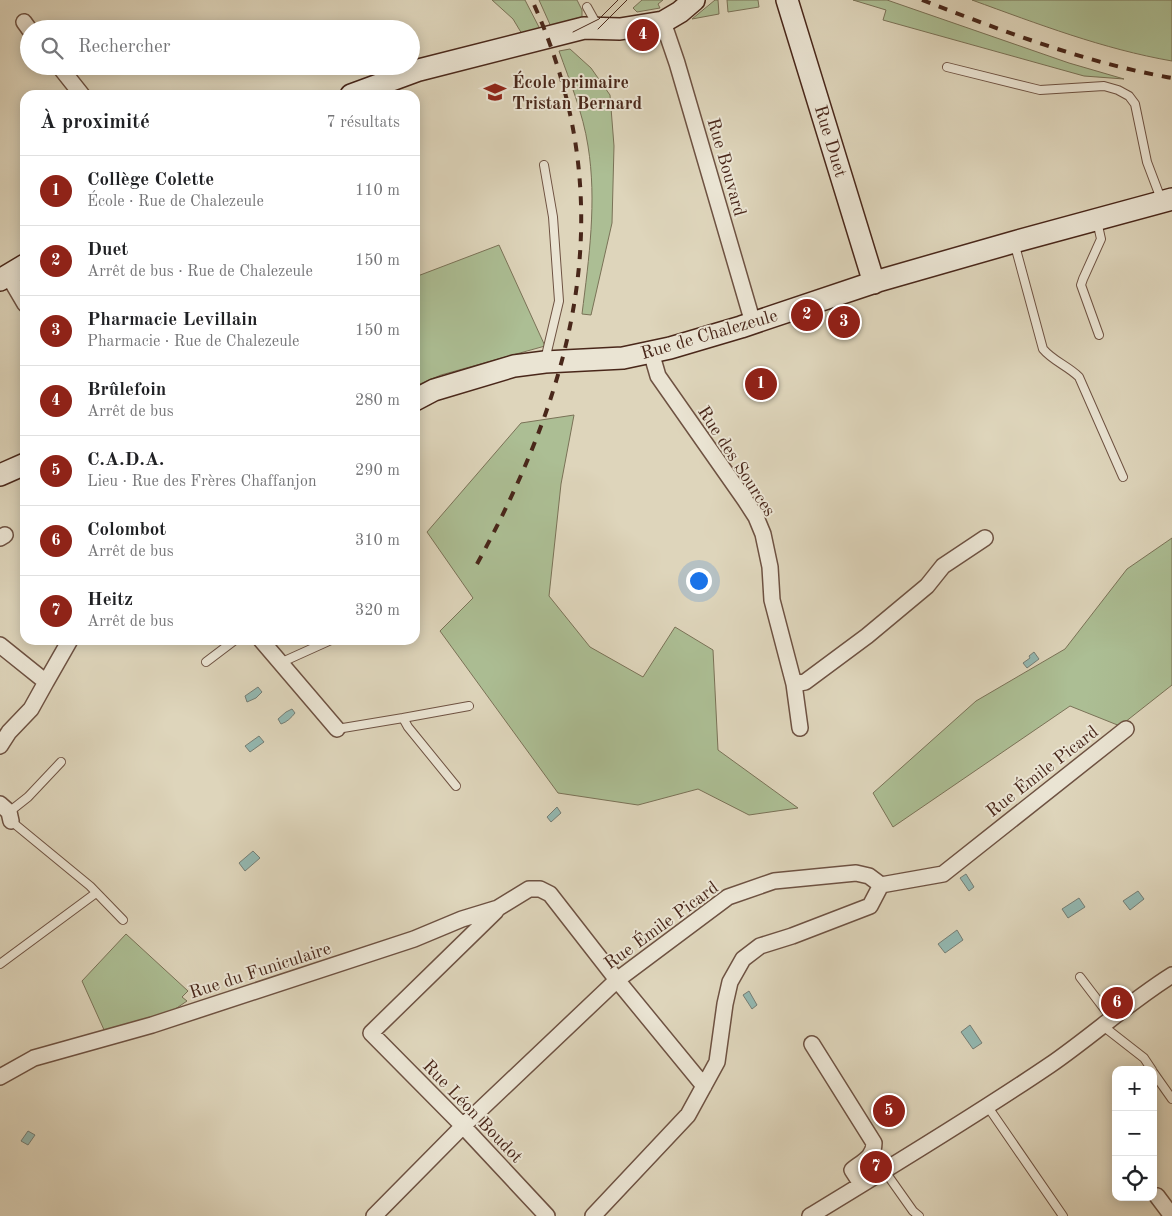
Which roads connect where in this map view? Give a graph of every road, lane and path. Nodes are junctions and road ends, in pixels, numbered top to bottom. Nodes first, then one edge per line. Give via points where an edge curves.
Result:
1 (694, 0) edge
2 (787, 0) edge
3 (587, 7) dead end
4 (663, 22) junction
5 (598, 29) junction
6 (947, 67) dead end
7 (420, 70) edge
8 (66, 75) edge
9 (405, 75) edge
10 (78, 90) edge
11 (364, 90) edge
12 (380, 90) edge
13 (544, 165) dead end
14 (1167, 200) edge
15 (1096, 219) junction
16 (1014, 242) junction
17 (12, 277) edge
18 (874, 283) junction
19 (20, 294) edge
20 (753, 323) junction
21 (1099, 336) dead end
22 (651, 352) junction
23 (545, 362) junction
24 (420, 397) edge
25 (20, 466) edge
26 (0, 475) edge
27 (1123, 477) dead end
28 (985, 538) dead end
29 (0, 645) edge
30 (67, 645) edge
31 (228, 645) edge
32 (265, 645) edge
33 (320, 645) edge
34 (206, 662) dead end
35 (280, 663) junction
36 (46, 682) junction
37 (794, 684) junction
38 (469, 706) dead end
39 (403, 718) junction
40 (800, 728) dead end
41 (337, 729) joint
42 (1126, 729) dead end
43 (0, 746) edge
44 (61, 762) dead end
45 (456, 786) dead end
46 (7, 812) edge
47 (880, 885) junction
48 (96, 893) junction
49 (498, 908) junction
50 (122, 920) dead end
51 (0, 964) edge
52 (1172, 975) edge
53 (1080, 977) dead end
54 (617, 980) junction
55 (1108, 1022) junction
56 (812, 1044) dead end
57 (1150, 1066) edge
58 (0, 1077) edge
59 (1157, 1077) edge
60 (704, 1086) junction
61 (1172, 1098) edge
62 (988, 1107) junction
63 (463, 1126) junction
64 (884, 1170) junction
65 (862, 1184) junction
66 (1158, 1196) dead end
67 (374, 1216) edge
68 (547, 1216) edge
69 (593, 1216) edge
70 (810, 1216) edge
71 (919, 1216) edge
72 (1063, 1216) edge
73 (1172, 1216) edge

1 - 4 street
2 - 18 street, Rue Duet
3 - 5 lane
4 - 5 street
4 - 20 street, Rue Bouvard
5 - 7 street via 584,28
5 - 12 street via 574,38 425,74
6 - 14 lane via 1040,90 1104,86 1129,96 1135,104 1147,162
8 - 10 street
9 - 11 street
13 - 23 lane via 559,301
14 - 15 street, Rue de Chalezeule
15 - 16 street, Rue de Chalezeule
15 - 21 lane via 1101,239 1081,285
16 - 18 street, Rue de Chalezeule
16 - 27 lane via 1043,349 1079,377
17 - 19 street
18 - 20 street, Rue de Chalezeule
20 - 22 street, Rue de Chalezeule
22 - 23 street, Rue de Chalezeule via 623,358
22 - 37 street, Rue des Sources via 658,376 756,517 763,534 772,600
23 - 24 street, Rue de Chalezeule via 496,371
25 - 26 street
28 - 37 street via 942,566 927,586 867,636 805,682
29 - 36 street
30 - 36 street
31 - 34 lane
32 - 35 street
33 - 35 lane
35 - 41 street
36 - 43 street via 32,709
37 - 40 street, Rue des Sources
38 - 39 lane
39 - 41 lane
39 - 45 lane
42 - 47 street, Rue Émile Picard via 943,874
44 - 46 lane via 28,797
46 - 48 lane
47 - 54 street, Rue Émile Picard via 869,876 856,873 774,881 728,897
47 - 60 street via 870,906 760,946 743,959 730,982 717,1062
48 - 50 lane
48 - 51 lane
49 - 54 street, Rue du Funiculaire via 529,889 540,889 550,894
49 - 58 street, Rue du Funiculaire via 198,1010 34,1058
49 - 63 street, Rue Léon Boudot via 371,1033
52 - 55 street
53 - 55 lane
54 - 60 street
54 - 63 street, Rue Émile Picard
55 - 57 lane
55 - 62 street
56 - 65 street via 874,1143 871,1155 852,1170
59 - 61 lane
60 - 69 street via 688,1115
62 - 64 street
62 - 72 lane
63 - 67 street, Rue Émile Picard
63 - 68 street, Rue Léon Boudot
64 - 65 street
64 - 71 lane
65 - 70 street
66 - 73 street

